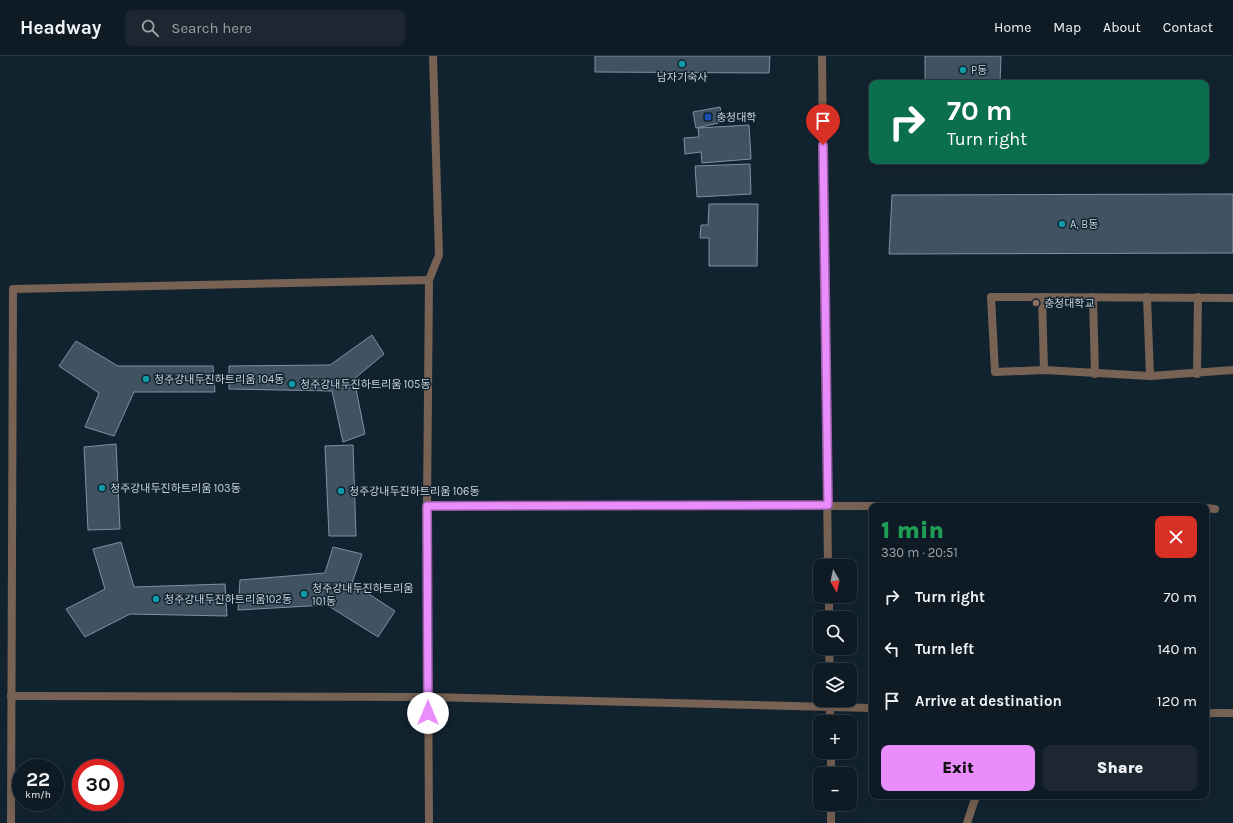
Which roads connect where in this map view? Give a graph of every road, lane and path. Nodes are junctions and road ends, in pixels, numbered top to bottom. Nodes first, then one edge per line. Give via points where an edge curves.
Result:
1 (433, 56) edge
2 (822, 56) edge
3 (429, 280) junction
4 (1042, 297) junction
5 (1093, 297) junction
6 (1147, 297) junction
7 (1198, 298) junction
8 (1233, 298) edge
9 (1044, 370) junction
10 (1233, 370) edge
11 (1095, 374) junction
12 (1197, 374) junction
13 (1150, 376) junction
14 (828, 505) junction
15 (869, 505) edge
16 (427, 506) junction
17 (1209, 508) edge
18 (1216, 508) dead end
19 (828, 559) edge
20 (11, 696) junction
21 (428, 697) junction
22 (813, 704) edge
23 (857, 707) edge
24 (869, 708) edge
25 (1209, 713) edge
26 (1233, 713) edge
27 (975, 799) edge
28 (831, 811) edge
29 (11, 823) edge
30 (429, 823) edge
31 (832, 823) edge
32 (966, 823) edge

1 - 3 street via 439,255
2 - 14 street
3 - 16 street
3 - 20 street via 13,289
4 - 5 street
4 - 9 street
4 - 9 street via 991,297 995,372
5 - 6 street
5 - 11 street
6 - 7 street
6 - 13 street
7 - 8 street
7 - 12 street
9 - 11 street
10 - 12 street
11 - 13 street
12 - 13 street
14 - 15 street
14 - 16 street
14 - 19 street
16 - 21 street
17 - 18 street
20 - 21 street
20 - 29 street
21 - 22 street
21 - 30 street
23 - 24 street
25 - 26 street
27 - 32 street
28 - 31 street

